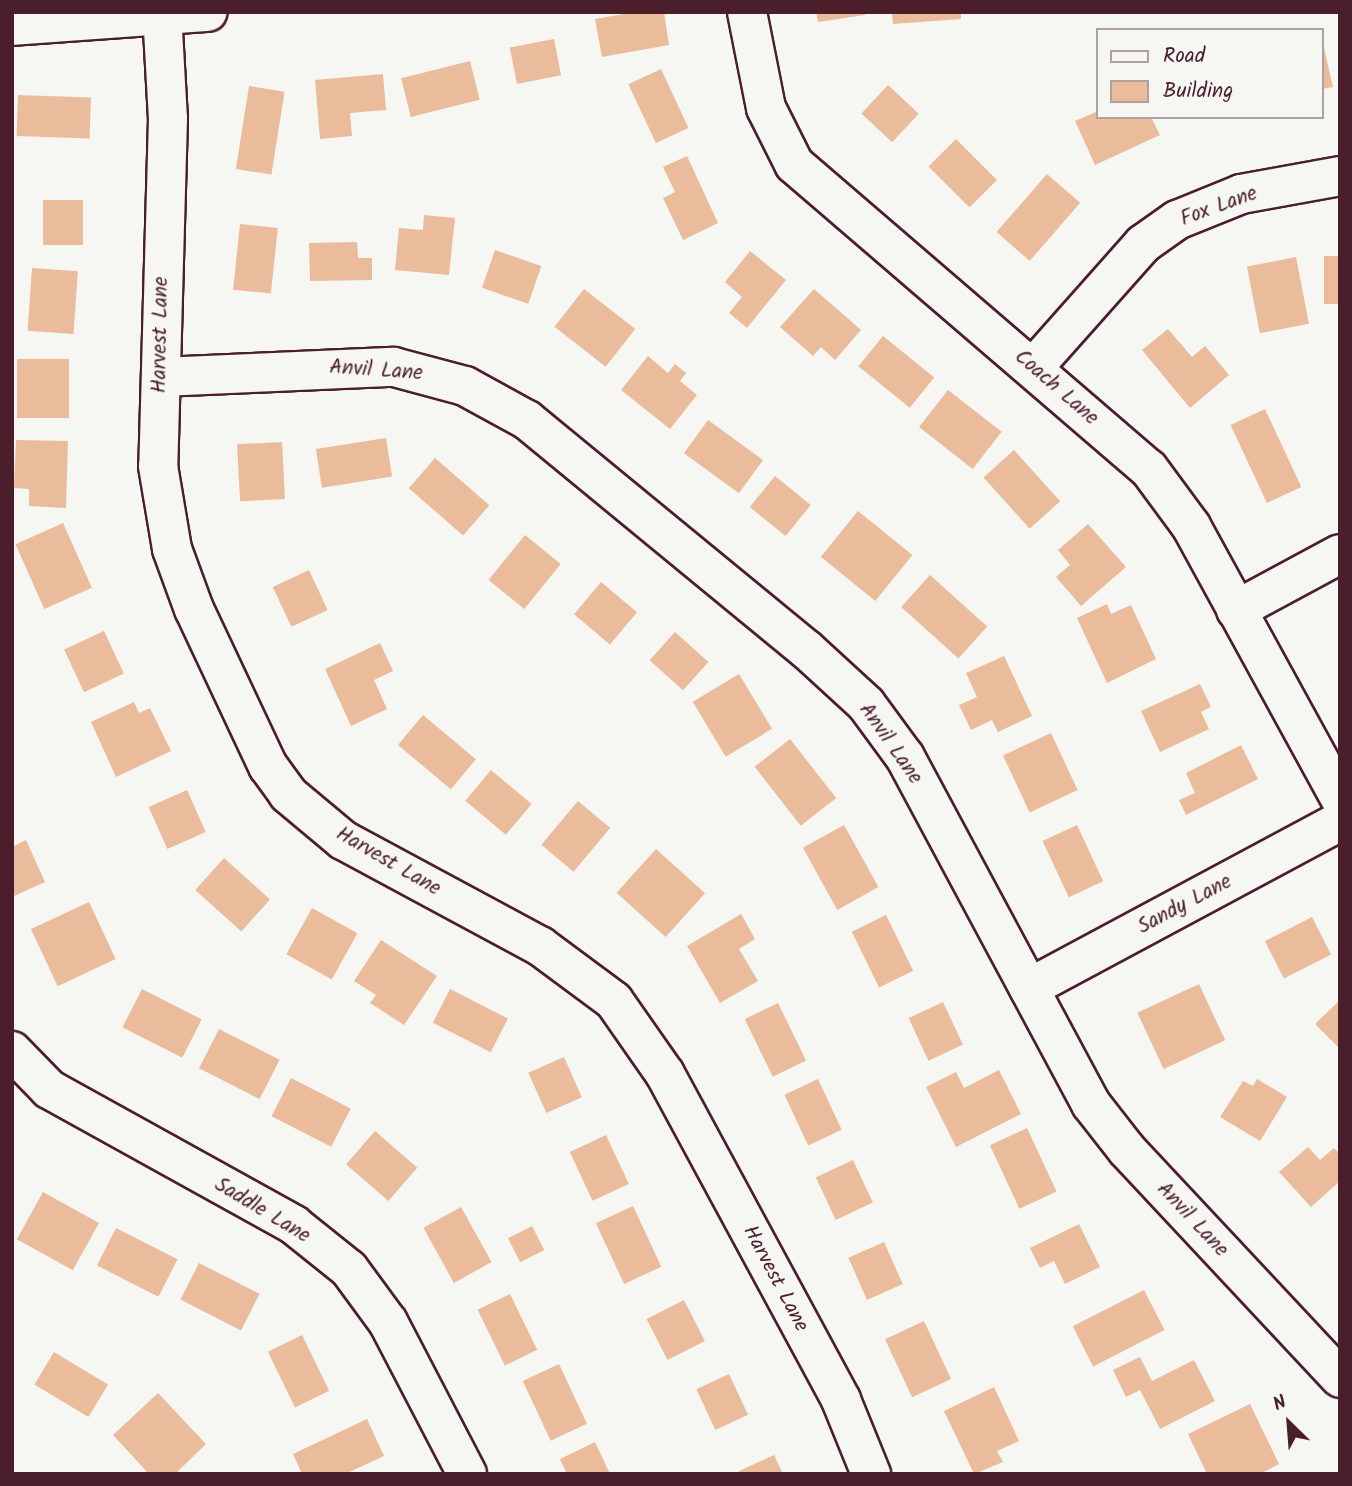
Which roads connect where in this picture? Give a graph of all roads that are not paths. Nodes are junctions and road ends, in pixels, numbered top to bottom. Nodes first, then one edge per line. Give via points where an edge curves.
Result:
1 (207, 12) edge
2 (747, 12) edge
3 (163, 14) edge
4 (12, 26) edge
5 (1340, 176) edge
6 (1033, 368) junction
7 (161, 377) junction
8 (1340, 554) edge
9 (1236, 610) junction
10 (1340, 798) edge
11 (1340, 821) edge
12 (1030, 988) junction
13 (12, 1051) edge
14 (1340, 1378) edge
15 (467, 1474) edge
16 (871, 1474) edge

1 - 3 street
2 - 6 street, Coach Lane via 766,107 794,164
3 - 4 street
3 - 7 street, Harvest Lane via 168,117
5 - 6 street, Fox Lane via 1241,194 1177,220 1143,244
6 - 9 street, Coach Lane via 1149,469 1191,526
7 - 12 street, Anvil Lane via 394,367 465,386 527,420 866,704 905,757
7 - 16 street, Harvest Lane via 158,466 172,549 194,609 268,766 288,794 343,839 540,946 614,1001 671,1086 841,1400
8 - 9 street
9 - 10 street, Coach Lane
11 - 12 street, Sandy Lane
12 - 14 street, Anvil Lane via 1091,1104 1127,1150
13 - 15 street, Saddle Lane via 49,1089 294,1225 349,1269 388,1322

